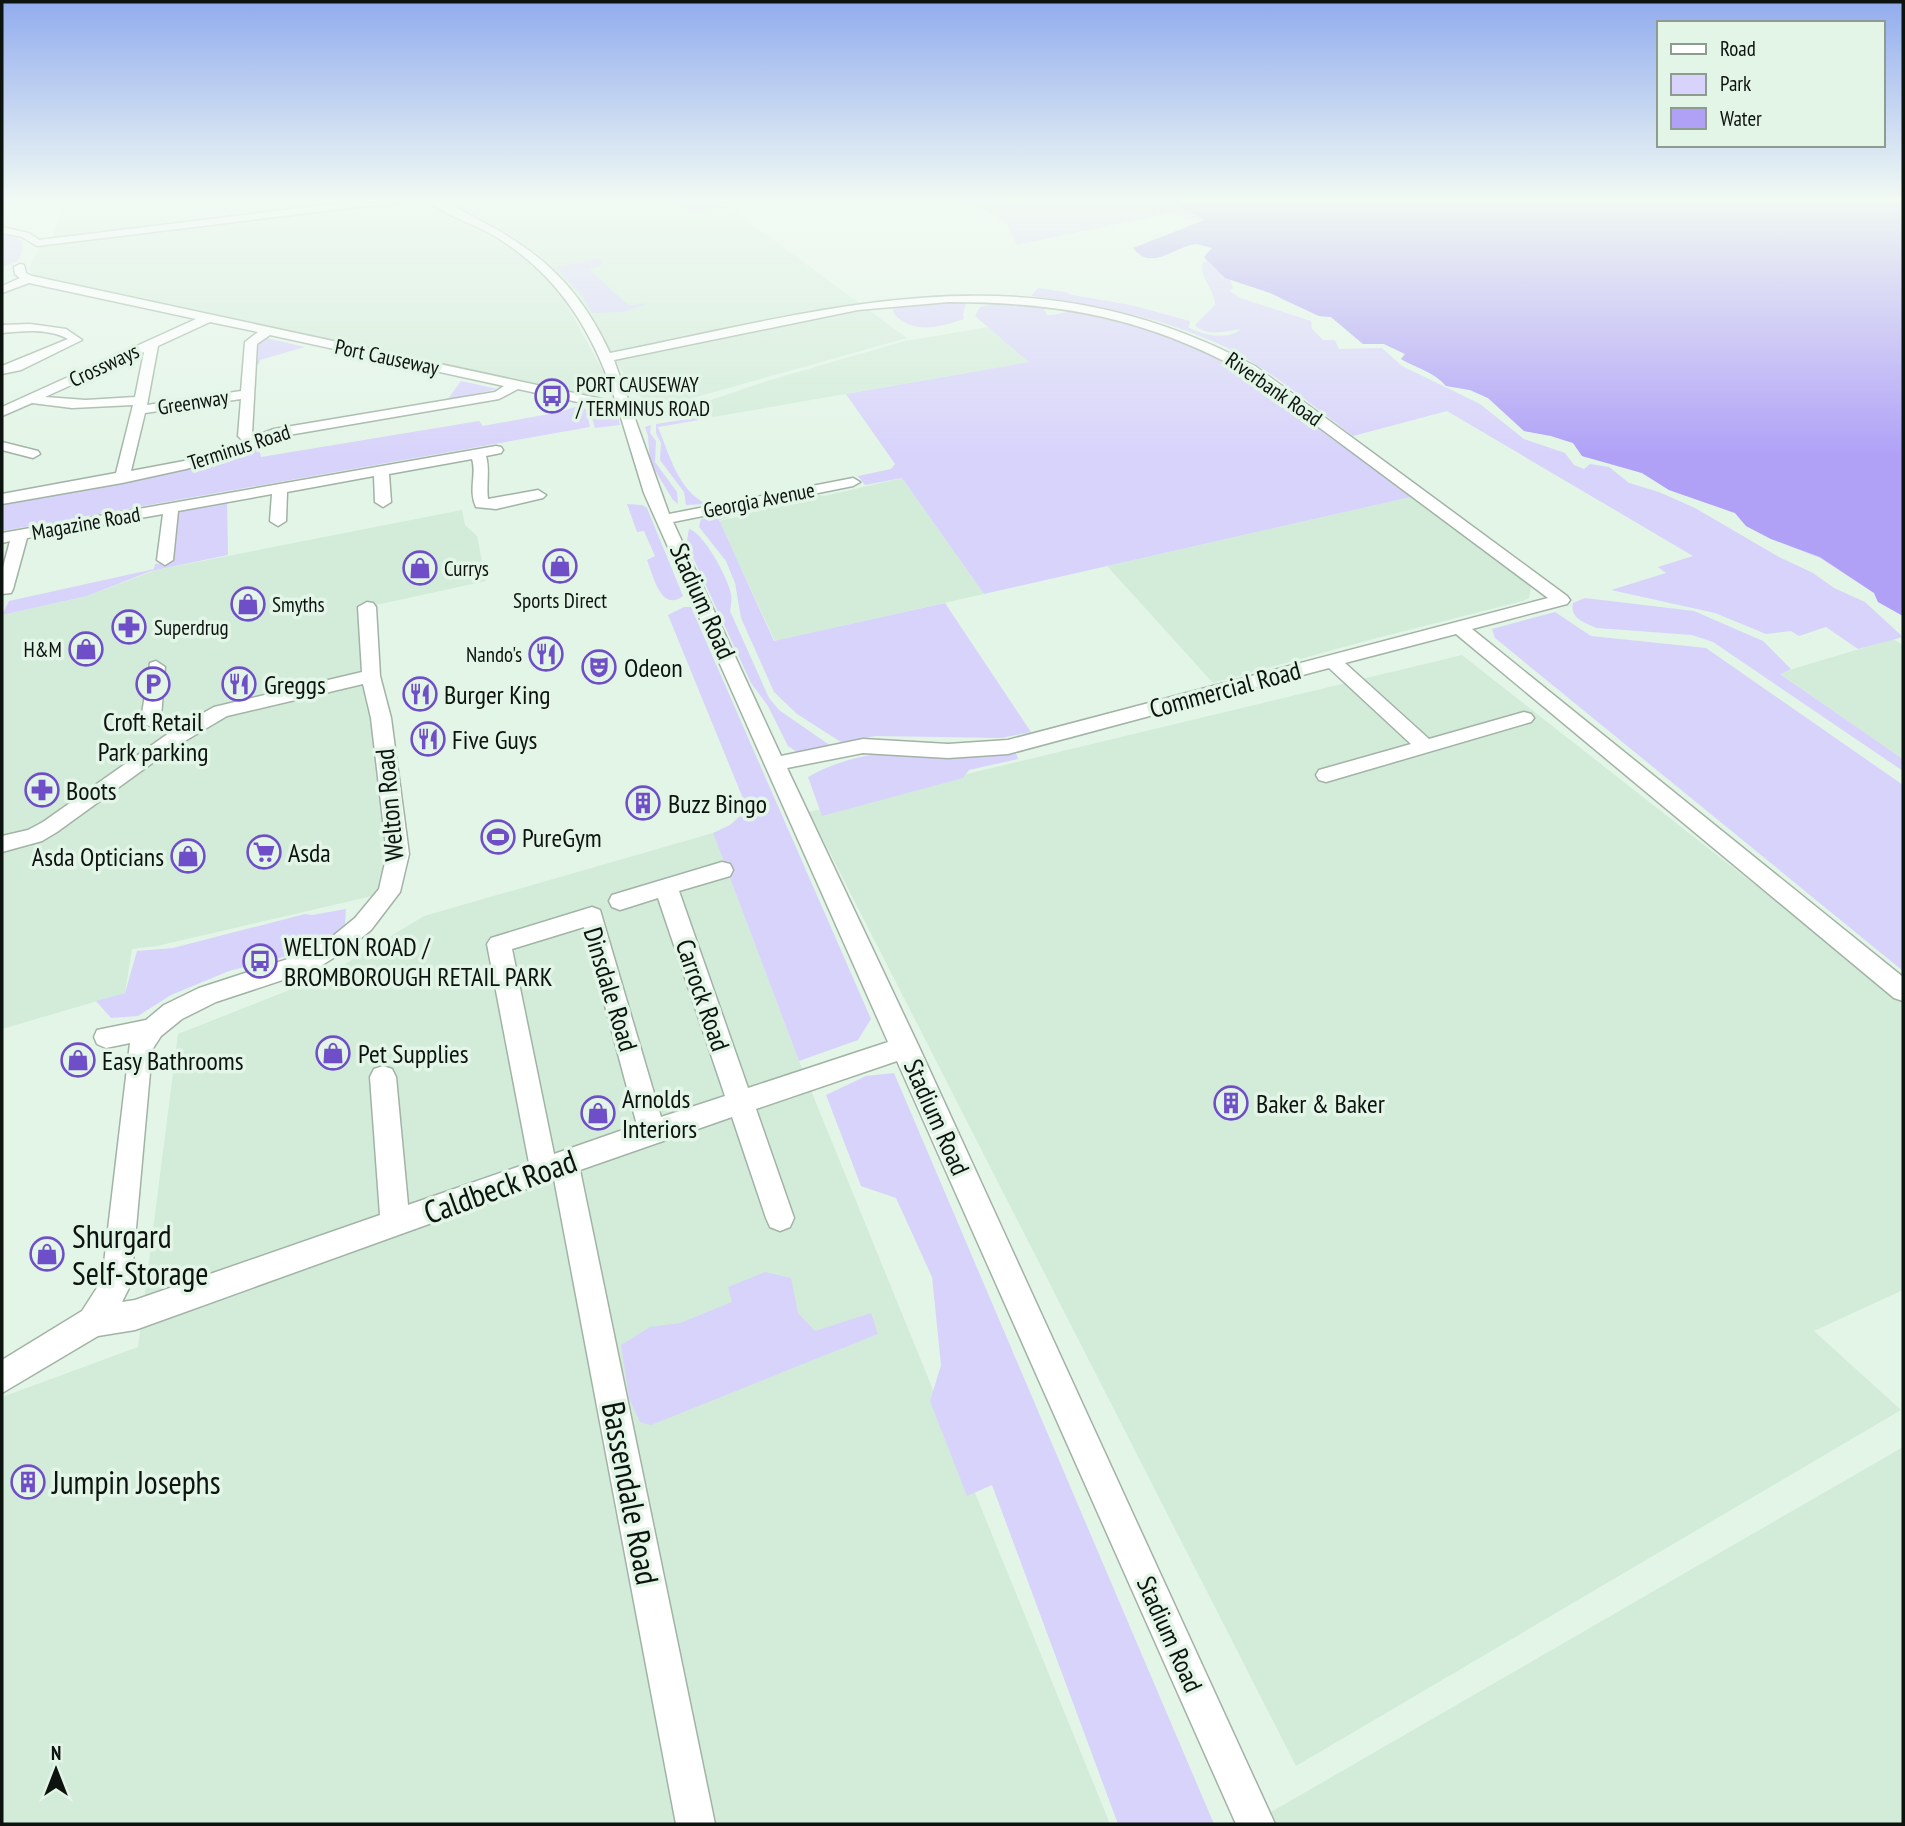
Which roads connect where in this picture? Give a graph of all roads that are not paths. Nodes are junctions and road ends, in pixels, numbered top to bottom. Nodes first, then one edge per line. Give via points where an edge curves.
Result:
1 (52, 284) edge
2 (560, 284) edge
3 (206, 318) junction
4 (2, 329) edge
5 (268, 331) junction
6 (152, 343) junction
7 (607, 358) junction
8 (2, 370) edge
9 (515, 385) junction
10 (248, 394) junction
11 (31, 399) junction
12 (140, 405) junction
13 (622, 407) junction
14 (2, 412) edge
15 (253, 440) junction
16 (2, 446) edge
17 (496, 450) dead end
18 (478, 453) junction
19 (33, 454) dead end
20 (381, 470) junction
21 (122, 478) junction
22 (853, 482) dead end
23 (279, 488) junction
24 (538, 495) dead end
25 (2, 499) edge
26 (383, 502) dead end
27 (171, 508) junction
28 (666, 519) junction
29 (278, 521) dead end
30 (20, 535) junction
31 (2, 538) edge
32 (145, 559) dead end
33 (2, 589) edge
34 (1561, 600) joint
35 (367, 607) dead end
36 (1461, 629) junction
37 (1331, 660) junction
38 (156, 667) dead end
39 (371, 676) junction
40 (1524, 718) dead end
41 (195, 728) junction
42 (1424, 745) junction
43 (779, 770) junction
44 (1326, 775) dead end
45 (2, 844) edge
46 (722, 870) dead end
47 (666, 887) junction
48 (620, 901) dead end
49 (1903, 991) edge
50 (152, 1029) junction
51 (106, 1037) dead end
52 (906, 1047) junction
53 (383, 1077) dead end
54 (739, 1102) junction
55 (652, 1132) junction
56 (554, 1166) junction
57 (780, 1219) dead end
58 (395, 1223) junction
59 (116, 1284) joint
60 (93, 1322) junction
61 (63, 1340) junction
62 (2, 1358) edge
63 (2, 1378) edge
64 (696, 1824) edge
65 (1256, 1824) edge

1 - 3 street, Port Causeway
2 - 7 street, Stadium Road via 572,296
3 - 5 street, Port Causeway
3 - 6 street, Crossways
4 - 8 street via 32,326 76,338
5 - 9 street, Port Causeway
5 - 10 street via 251,342
6 - 11 street, Crossways
6 - 12 street
7 - 13 street, Stadium Road
7 - 34 street, Riverbank Road via 903,301 1023,300 1114,315 1176,333 1250,369
9 - 13 street, Port Causeway
9 - 15 street, Terminus Road via 499,396
10 - 12 street, Greenway
10 - 15 street via 245,436
11 - 12 street, Greenway via 59,405
11 - 14 street, Crossways
12 - 21 street
13 - 28 street, Stadium Road via 652,493
15 - 21 street, Terminus Road via 197,461
16 - 19 street
17 - 18 street, Magazine Road
18 - 20 street, Magazine Road
18 - 24 street via 481,504
20 - 23 street, Magazine Road
20 - 26 street
21 - 25 street, Terminus Road
22 - 28 street, Georgia Avenue
23 - 27 street, Magazine Road
23 - 29 street
27 - 30 street, Magazine Road
27 - 32 street, Magazine Road via 165,557
28 - 43 street, Stadium Road
30 - 31 street, Magazine Road
30 - 33 street
34 - 36 street, Commercial Road
35 - 39 street, Welton Road
36 - 37 street, Commercial Road
36 - 49 street
37 - 42 street
37 - 43 street, Commercial Road via 1008,747 968,751 886,747
38 - 41 street via 151,720 164,726
39 - 41 street via 221,711
39 - 50 street, Welton Road via 381,718 398,854 384,900 341,943 308,962 208,995 173,1012
40 - 42 street
41 - 45 street via 166,743 50,827
42 - 44 street
43 - 52 street, Stadium Road
46 - 47 street
47 - 48 street
47 - 54 street, Carrock Road
50 - 51 street
50 - 59 street via 140,1048
52 - 54 street, Caldbeck Road
52 - 65 street, Stadium Road
53 - 58 street
54 - 55 street, Caldbeck Road
54 - 57 street, Carrock Road
55 - 56 street, Caldbeck Road
55 - 56 street, Dinsdale Road via 592,916 499,944
56 - 58 street, Caldbeck Road
56 - 64 street, Bassendale Road
58 - 60 street, Caldbeck Road via 135,1315
59 - 60 street, Caldbeck Road
60 - 61 street, Caldbeck Road
61 - 62 street, Caldbeck Road
61 - 63 street, Caldbeck Road

